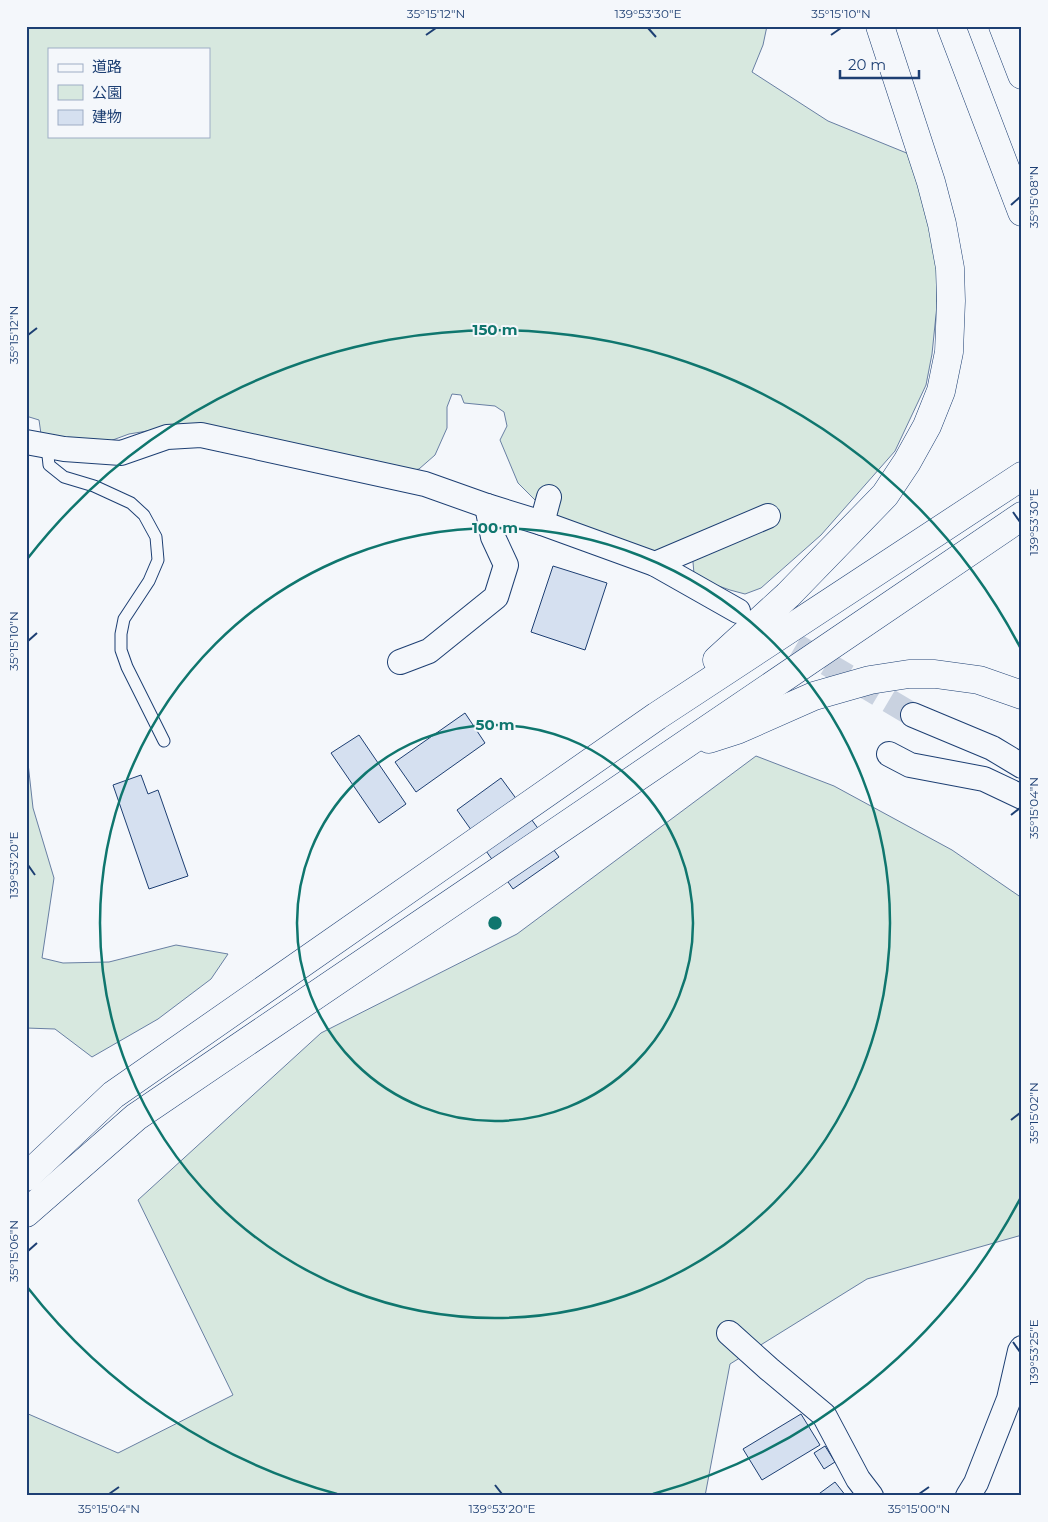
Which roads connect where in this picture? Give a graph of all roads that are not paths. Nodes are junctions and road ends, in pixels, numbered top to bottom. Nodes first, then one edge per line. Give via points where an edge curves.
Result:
1 (880, 26) edge
2 (952, 26) edge
3 (1003, 26) edge
4 (1022, 75) edge
5 (1022, 212) edge
6 (37, 444) edge
7 (1022, 476) edge
8 (549, 497) dead end
9 (487, 506) junction
10 (768, 516) dead end
11 (1022, 516) edge
12 (542, 523) junction
13 (655, 564) junction
14 (738, 611) dead end
15 (400, 662) dead end
16 (1022, 695) edge
17 (913, 715) tunnel mouth
18 (657, 716) junction
19 (164, 740) dead end
20 (676, 749) junction
21 (889, 754) dead end
22 (1022, 766) edge
23 (1022, 796) edge
24 (26, 1178) edge
25 (26, 1214) edge
26 (729, 1333) dead end
27 (1022, 1348) edge
28 (872, 1496) edge
29 (968, 1496) edge

1 - 18 highway via 931,182 950,268 949,352 940,391 927,426 885,495 788,595
2 - 5 highway
3 - 4 highway
6 - 9 street via 121,453 167,438 201,435 425,484
6 - 19 lane via 49,465 64,477 131,503 144,515 156,537 158,560 149,581 124,619 121,650
7 - 18 highway
8 - 12 street
9 - 12 street
9 - 15 street via 493,537 506,565 496,597 429,651
10 - 13 street
11 - 20 highway
12 - 13 street
13 - 14 street
16 - 20 highway via 979,680 935,674 870,680 814,696 737,730
17 - 22 street via 992,748
18 - 24 highway via 114,1095
20 - 25 highway via 136,1117
21 - 23 street via 910,765 984,779
26 - 28 street via 824,1415 858,1479
27 - 29 street via 1009,1399

